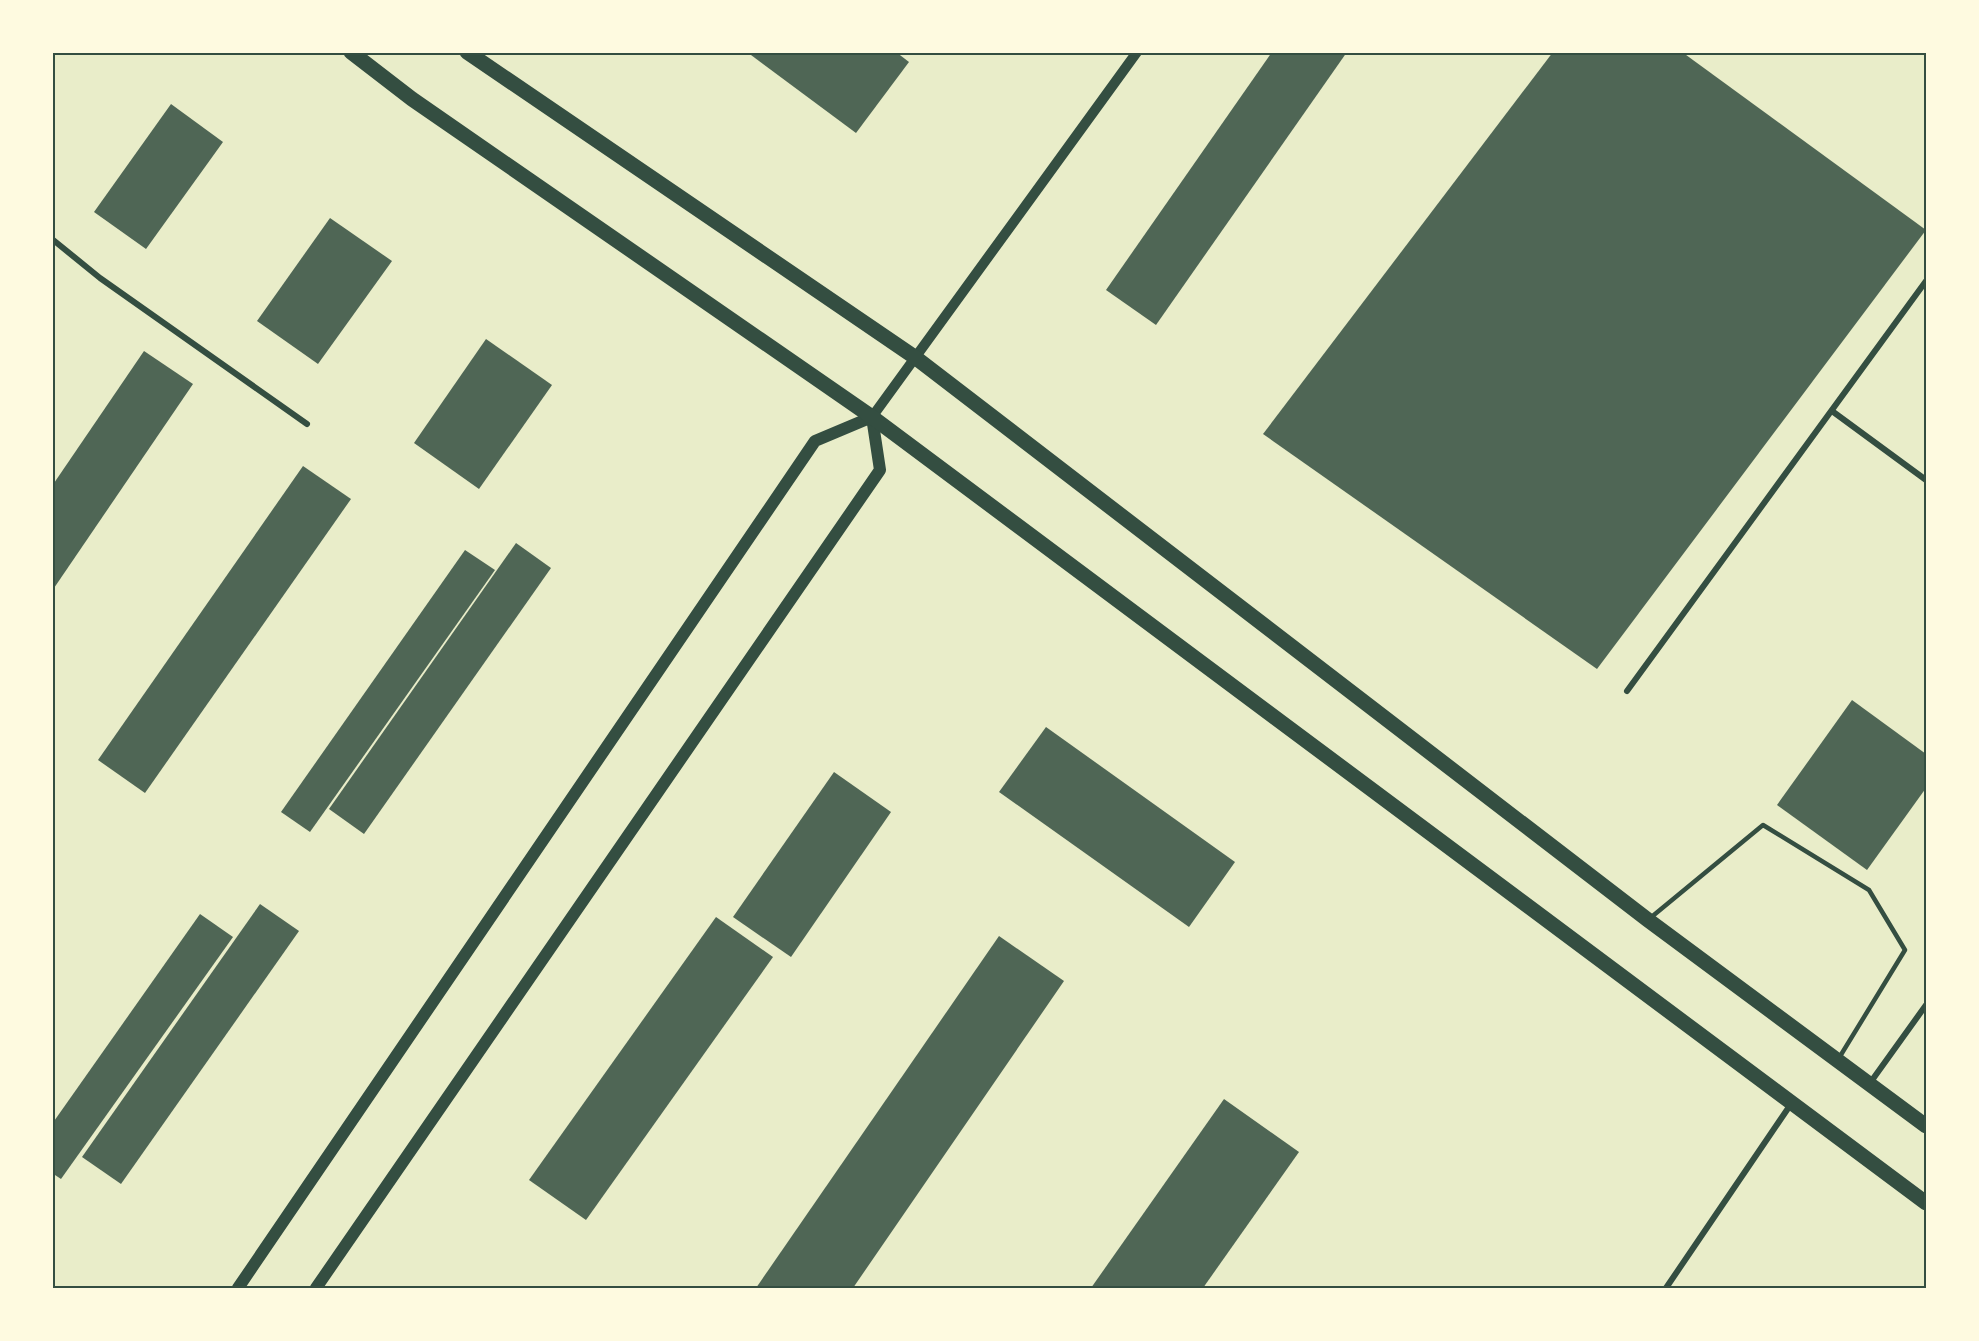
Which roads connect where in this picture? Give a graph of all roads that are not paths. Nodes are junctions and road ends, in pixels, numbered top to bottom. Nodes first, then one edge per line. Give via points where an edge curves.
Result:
1 (351, 52) edge
2 (467, 52) edge
3 (1137, 52) edge
4 (52, 239) edge
5 (1926, 281) edge
6 (916, 358) junction
7 (1832, 411) junction
8 (872, 417) junction
9 (308, 424) dead end
10 (1926, 480) edge
11 (1627, 691) dead end
12 (1648, 920) junction
13 (1926, 1005) edge
14 (1838, 1060) junction
15 (1869, 1084) junction
16 (1792, 1103) junction
17 (1926, 1126) edge
18 (1926, 1203) edge
19 (238, 1288) edge
20 (316, 1288) edge
21 (1666, 1288) edge

1 - 8 main road via 412,99
2 - 6 main road
3 - 6 street
4 - 9 street via 100,278
5 - 7 street
6 - 8 street
6 - 12 main road
7 - 10 street
7 - 11 street
8 - 16 main road
8 - 19 main road via 815,441
8 - 20 main road via 880,470
12 - 14 main road
12 - 14 lane via 1763,825 1869,890 1905,950
13 - 15 street
14 - 15 main road
15 - 17 main road
16 - 18 main road
16 - 21 street

